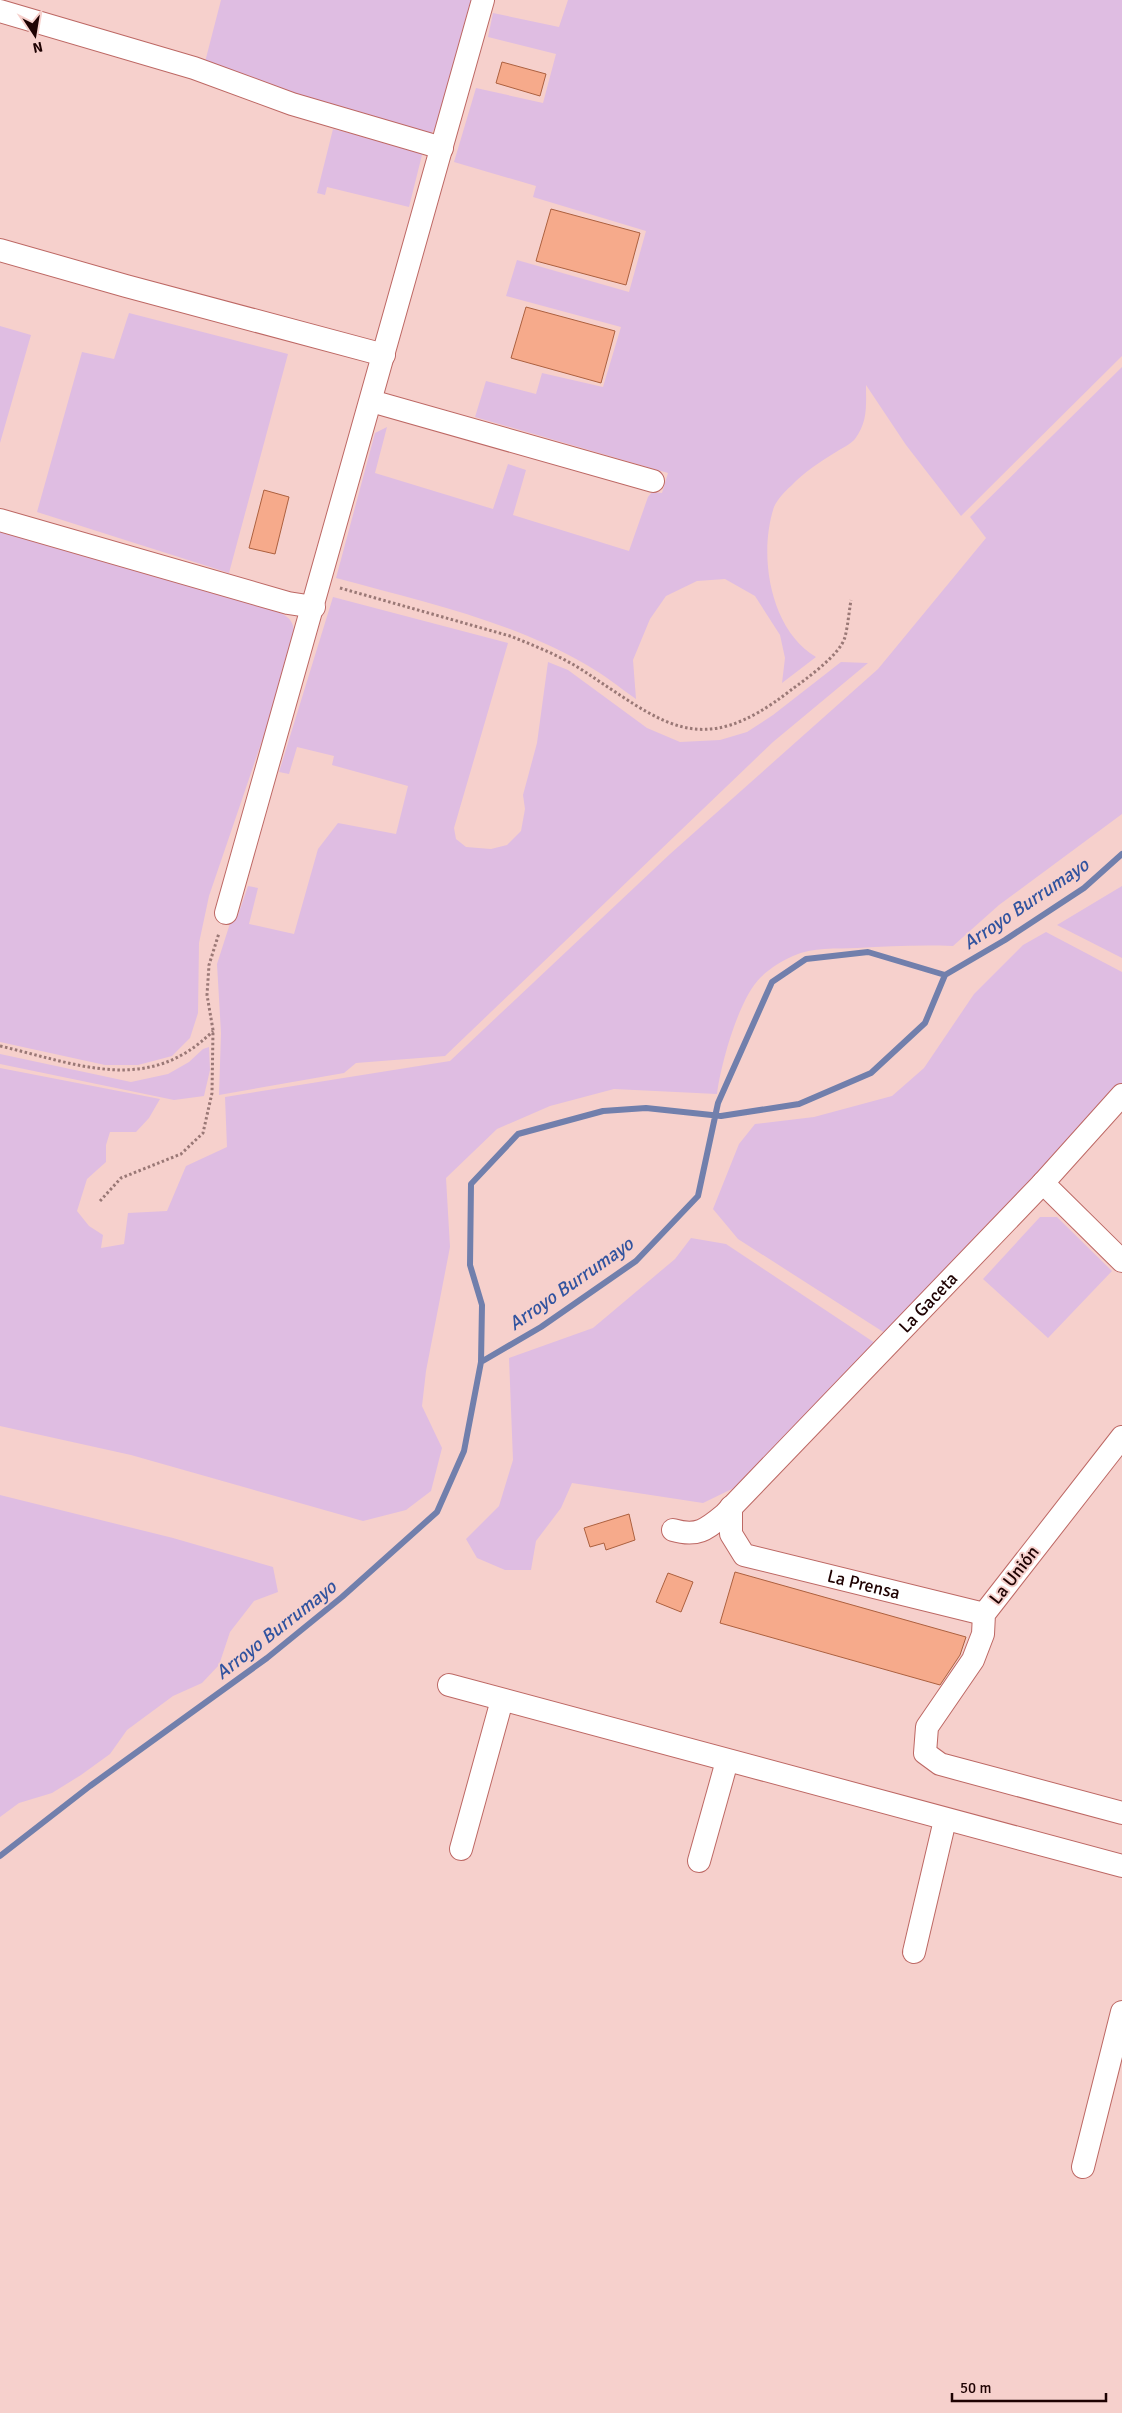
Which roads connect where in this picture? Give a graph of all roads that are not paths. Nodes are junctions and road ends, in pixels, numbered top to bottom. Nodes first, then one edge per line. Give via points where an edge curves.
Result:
1 (483, 0) edge
2 (0, 11) edge
3 (442, 148) junction
4 (0, 250) edge
5 (384, 355) junction
6 (371, 401) junction
7 (653, 481) dead end
8 (0, 520) edge
9 (314, 607) junction
10 (226, 913) road end
11 (1122, 1095) edge
12 (1043, 1183) junction
13 (1122, 1261) edge
14 (1122, 1437) edge
15 (731, 1507) junction
16 (672, 1530) dead end
17 (984, 1614) junction
18 (449, 1685) dead end
19 (502, 1700) junction
20 (727, 1760) junction
21 (1122, 1813) edge
22 (946, 1820) junction
23 (461, 1848) dead end
24 (699, 1861) dead end
25 (1122, 1866) edge
26 (914, 1952) dead end
27 (1122, 2012) edge
28 (1083, 2167) dead end

1 - 3 street
2 - 3 street via 194,68 292,104
3 - 5 street
4 - 5 street
5 - 6 street
6 - 7 street
6 - 9 street
8 - 9 street via 288,603
9 - 10 street
11 - 12 street, La Gaceta
12 - 13 street
12 - 15 street, La Gaceta
14 - 17 street, La Unión
15 - 16 street, La Gaceta via 709,1527 694,1534
15 - 17 street, La Prensa via 731,1534 744,1555
17 - 21 street, La Unión via 983,1634 973,1660 927,1728 925,1753 940,1764
18 - 19 street
19 - 20 street
19 - 23 street
20 - 22 street
20 - 24 street
22 - 25 street
22 - 26 street
27 - 28 street

